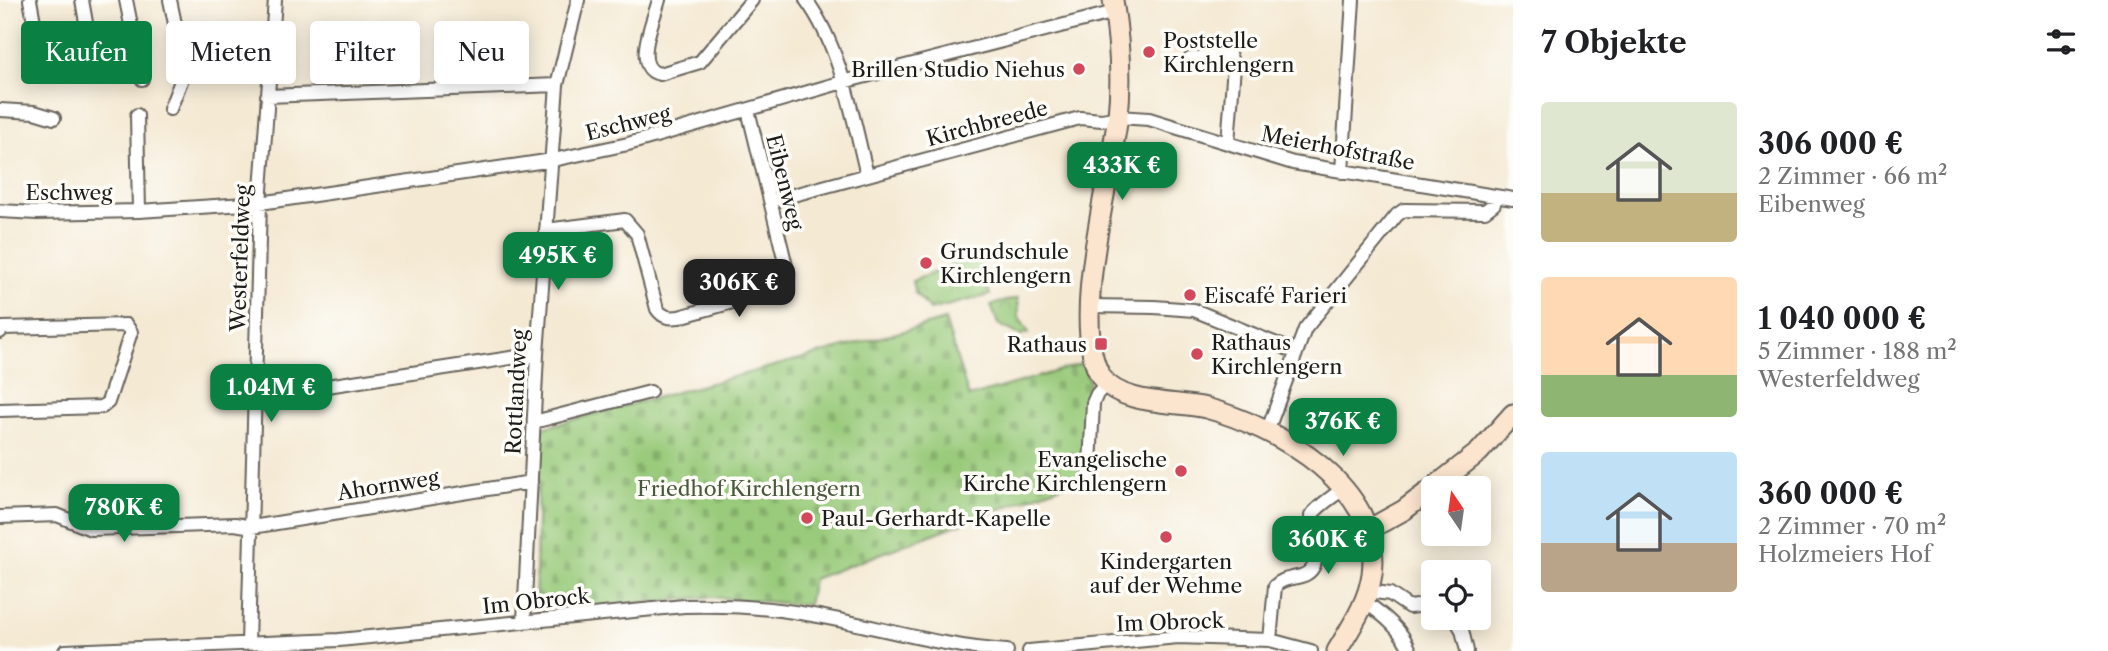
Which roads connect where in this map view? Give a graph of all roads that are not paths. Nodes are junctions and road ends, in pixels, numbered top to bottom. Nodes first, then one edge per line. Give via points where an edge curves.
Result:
1 (30, 0) edge
2 (82, 0) edge
3 (126, 0) edge
4 (170, 0) edge
5 (275, 0) edge
6 (578, 0) edge
7 (659, 0) edge
8 (752, 0) edge
9 (806, 0) edge
10 (1353, 0) edge
11 (1114, 6) edge
12 (34, 21) edge
13 (86, 21) edge
14 (130, 21) edge
15 (1190, 59) dead end
16 (843, 82) junction
17 (557, 85) junction
18 (267, 96) junction
19 (170, 109) dead end
20 (0, 110) edge
21 (748, 110) junction
22 (137, 115) dead end
23 (1118, 117) junction
24 (54, 118) dead end
25 (1228, 143) junction
26 (552, 160) junction
27 (1342, 172) junction
28 (867, 175) junction
29 (1495, 196) junction
30 (1513, 199) edge
31 (771, 201) junction
32 (260, 203) junction
33 (0, 211) edge
34 (139, 211) junction
35 (546, 230) junction
36 (1091, 306) junction
37 (0, 332) edge
38 (1296, 352) junction
39 (537, 354) junction
40 (1106, 384) junction
41 (650, 392) dead end
42 (255, 397) junction
43 (0, 410) edge
44 (1513, 414) edge
45 (534, 422) junction
46 (1267, 432) junction
47 (1448, 476) edge
48 (530, 482) junction
49 (1089, 488) dead end
50 (1343, 488) junction
51 (1421, 497) edge
52 (0, 517) edge
53 (252, 527) junction
54 (1368, 530) junction
55 (1366, 596) junction
56 (1421, 606) edge
57 (524, 621) junction
58 (1461, 630) edge
59 (1270, 640) junction
60 (248, 644) junction
61 (65, 651) edge
62 (1007, 651) edge
63 (1029, 651) edge
64 (1042, 651) edge
65 (1311, 651) edge
66 (1337, 651) edge
67 (1410, 651) edge
68 (1467, 651) edge

1 - 12 street
2 - 13 street
3 - 14 street
4 - 19 street via 185,71
5 - 18 street, Westerfeldweg
6 - 17 street, Rottlandweg
7 - 8 street via 645,62 648,69 660,74 700,62
9 - 16 street
10 - 27 street
11 - 16 street, Eschweg
11 - 23 street
15 - 25 street via 1229,54 1234,66
16 - 21 street, Eschweg
16 - 28 street
17 - 18 street
17 - 26 street, Rottlandweg
18 - 32 street, Westerfeldweg
20 - 24 street
21 - 26 street, Eschweg
21 - 31 street, Eibenweg
22 - 34 street, Eschweg
23 - 25 street, Meierhofstraße via 1149,119
23 - 28 street, Kirchbreede via 1080,118
23 - 36 street via 1099,215
25 - 27 street, Meierhofstraße
26 - 32 street, Eschweg
26 - 35 street, Rottlandweg
27 - 29 street, Meierhofstraße
28 - 31 street, Kirchbreede
29 - 30 street, Meierhofstraße
29 - 38 street via 1494,204 1485,211 1404,210 1397,215 1305,329
31 - 35 street, Eibenweg via 788,274 786,284 765,295 679,317 668,318 657,309 637,233 625,220
32 - 34 street, Eschweg
32 - 42 street, Westerfeldweg
33 - 34 street, Eschweg
35 - 39 street, Rottlandweg
36 - 38 street via 1194,310
36 - 40 street via 1091,347
37 - 43 street via 3,328 126,325 131,332 102,407
38 - 46 street
39 - 42 street
39 - 45 street, Rottlandweg
40 - 46 street via 1124,395 1203,408
40 - 49 street via 1093,403
41 - 45 street
42 - 53 street, Westerfeldweg
44 - 47 street via 1479,452
45 - 48 street, Rottlandweg
46 - 50 street via 1311,458
48 - 53 street, Ahornweg
48 - 57 street, Rottlandweg
50 - 54 street
50 - 59 street via 1311,516 1314,568 1275,586
51 - 54 street
52 - 53 street, Ahornweg via 57,515 90,529
53 - 60 street, Westerfeldweg
54 - 55 street via 1373,552
55 - 56 street via 1390,594 1409,607
55 - 66 street
55 - 67 street via 1408,642
57 - 60 street, Im Obrock via 413,634
57 - 62 street, Im Obrock via 684,606 750,608
58 - 68 street
59 - 64 street, Im Obrock via 1178,637
59 - 65 street, Im Obrock
60 - 61 street, Im Obrock
63 - 64 street, Im Obrock

